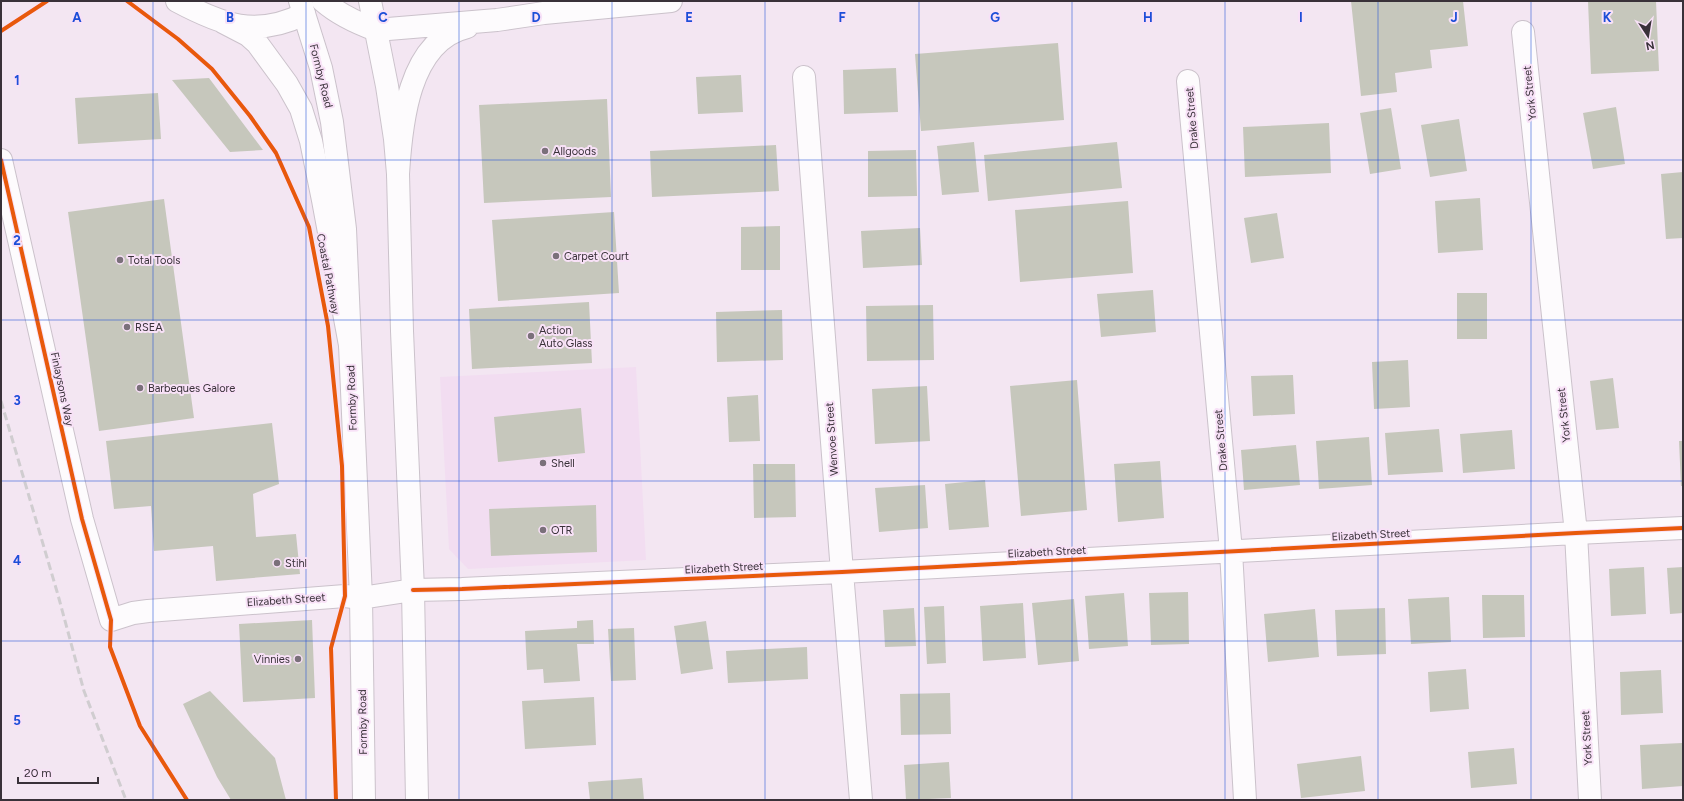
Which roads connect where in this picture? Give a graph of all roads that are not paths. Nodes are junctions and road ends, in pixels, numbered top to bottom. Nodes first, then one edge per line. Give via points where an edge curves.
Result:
1 (178, 1) edge
2 (323, 1) edge
3 (370, 1) edge
4 (671, 1) edge
5 (306, 5) edge
6 (497, 20) junction
7 (223, 22) junction
8 (376, 30) junction
9 (1523, 32) dead end
10 (804, 77) dead end
11 (1188, 81) dead end
12 (1, 160) edge
13 (398, 174) junction
14 (350, 345) junction
15 (1683, 528) edge
16 (1576, 532) junction
17 (1231, 551) junction
18 (842, 572) junction
19 (413, 590) junction
20 (361, 598) junction
21 (111, 620) joint
22 (364, 800) edge
23 (417, 800) edge
24 (861, 800) edge
25 (1245, 800) edge
26 (1590, 800) edge

1 - 7 main road
2 - 8 main road via 338,13
3 - 8 main road
4 - 6 main road
5 - 7 main road via 288,22 272,26
5 - 14 main road, Formby Road via 338,157 345,229
6 - 8 main road
6 - 13 main road via 450,33 436,45 420,68 408,96 400,136
7 - 14 main road via 248,35 257,43 287,84 301,109 322,193
8 - 13 main road via 392,117
9 - 16 main road, York Street
10 - 18 main road, Wenvoe Street
11 - 17 main road, Drake Street
12 - 21 main road, Finlaysons Way via 82,519
13 - 19 main road
14 - 20 main road, Formby Road
15 - 16 main road, Elizabeth Street
16 - 17 main road, Elizabeth Street
16 - 26 main road, York Street
17 - 18 main road, Elizabeth Street
17 - 25 main road, Drake Street
18 - 19 main road, Elizabeth Street via 462,590
18 - 24 main road, Wenvoe Street
19 - 20 main road, Elizabeth Street
19 - 23 main road
20 - 21 main road, Elizabeth Street via 345,596 148,611
20 - 22 main road, Formby Road

